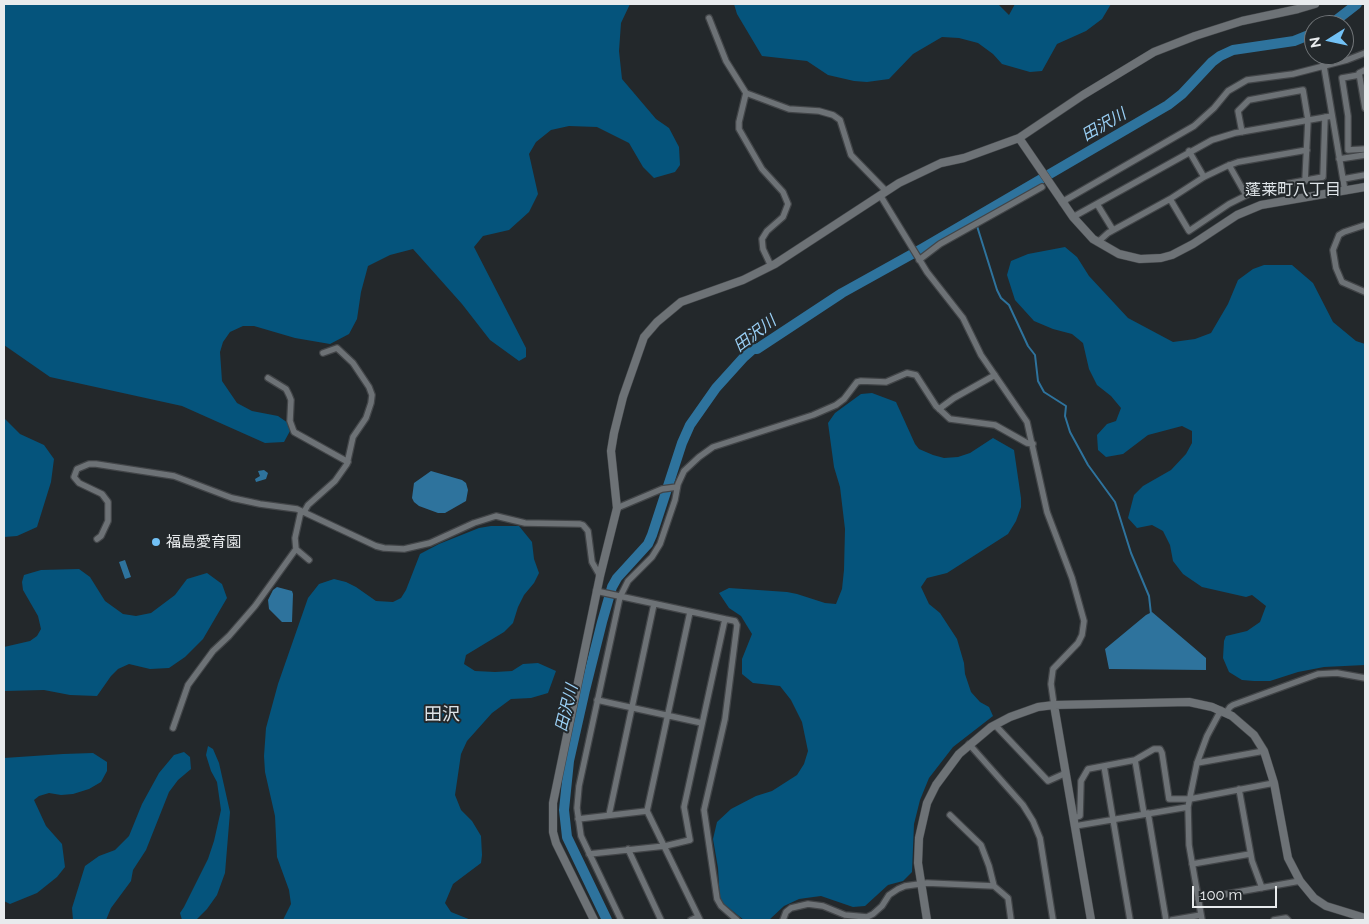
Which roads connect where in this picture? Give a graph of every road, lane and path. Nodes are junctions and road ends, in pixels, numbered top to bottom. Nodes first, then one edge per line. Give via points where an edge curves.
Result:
1 (1314, 4) edge
2 (709, 18) dead end
3 (1365, 53) edge
4 (1324, 66) junction
5 (1365, 70) edge
6 (1359, 74) junction
7 (746, 93) junction
8 (1365, 108) edge
9 (1332, 116) junction
10 (1325, 117) junction
11 (1308, 120) junction
12 (1242, 132) junction
13 (1019, 138) junction
14 (1365, 149) edge
15 (1307, 150) junction
16 (1190, 151) junction
17 (1365, 155) edge
18 (1339, 159) junction
19 (1229, 165) junction
20 (1365, 175) edge
21 (1204, 177) junction
22 (1343, 179) junction
23 (1305, 180) junction
24 (1042, 186) dead end
25 (1365, 187) edge
26 (1345, 191) junction
27 (883, 193) junction
28 (1246, 195) junction
29 (1170, 199) junction
30 (1062, 202) junction
31 (1097, 204) junction
32 (1073, 217) junction
33 (1365, 225) edge
34 (1113, 230) junction
35 (1098, 242) junction
36 (919, 260) junction
37 (771, 266) junction
38 (1365, 292) edge
39 (323, 353) dead end
40 (995, 375) junction
41 (268, 378) dead end
42 (939, 409) junction
43 (1033, 444) junction
44 (348, 462) junction
45 (675, 487) junction
46 (617, 508) junction
47 (303, 512) junction
48 (97, 538) dead end
49 (296, 549) junction
50 (309, 560) dead end
51 (600, 576) junction
52 (596, 591) junction
53 (620, 596) junction
54 (654, 604) junction
55 (690, 612) junction
56 (725, 618) junction
57 (1365, 678) edge
58 (597, 700) junction
59 (1054, 705) junction
60 (633, 708) junction
61 (1224, 711) junction
62 (667, 715) junction
63 (702, 723) junction
64 (996, 725) junction
65 (173, 728) dead end
66 (969, 744) junction
67 (1264, 751) junction
68 (1135, 760) junction
69 (1197, 764) junction
70 (1104, 766) junction
71 (1066, 773) junction
72 (1274, 783) junction
73 (1239, 789) junction
74 (1190, 798) junction
75 (1188, 807) junction
76 (647, 811) junction
77 (1146, 814) junction
78 (609, 815) junction
79 (950, 815) dead end
80 (578, 819) junction
81 (1113, 819) junction
82 (1074, 822) junction
83 (664, 846) junction
84 (628, 849) junction
85 (589, 854) junction
86 (1250, 854) junction
87 (1192, 864) junction
88 (1300, 881) junction
89 (921, 883) junction
90 (994, 886) junction
91 (1262, 888) junction
92 (1198, 899) junction
93 (589, 916) edge
94 (699, 918) edge
95 (1201, 918) edge
96 (1354, 918) edge
97 (1365, 918) edge
98 (594, 920) edge
99 (621, 920) edge
100 (661, 920) edge
101 (691, 920) edge
102 (737, 920) edge
103 (783, 920) edge
104 (927, 920) edge
105 (1011, 920) edge
106 (1053, 920) edge
107 (1091, 920) edge
108 (1130, 920) edge
109 (1166, 920) edge
110 (1172, 920) edge
111 (1274, 920) edge
112 (1288, 920) edge

1 - 13 street via 1242,21 1154,52
2 - 7 street via 726,61
3 - 4 street
4 - 9 street
4 - 30 street via 1246,80 1228,91 1194,126
5 - 6 street
6 - 8 street
6 - 14 street via 1342,78 1348,116 1348,150
7 - 27 street via 789,109 819,111 840,120 851,155
7 - 37 street via 738,122 740,129 762,169 783,192 788,204 783,218 762,238
9 - 10 street
9 - 18 street
10 - 11 street
10 - 23 street via 1322,177
11 - 12 street
11 - 12 street via 1303,90 1250,100 1238,111
11 - 15 street
12 - 16 street via 1212,140
13 - 27 street via 940,163
13 - 30 street
15 - 19 street
15 - 23 street
16 - 21 street
16 - 31 street
17 - 18 street
18 - 22 street
19 - 21 street
19 - 28 street
20 - 22 street
21 - 29 street
22 - 26 street
23 - 28 street
24 - 36 street via 940,244
25 - 26 street
26 - 35 street via 1261,204 1237,215 1193,244 1161,258 1130,257
27 - 36 street
27 - 37 street
28 - 29 street via 1189,230
29 - 34 street
30 - 32 street
31 - 32 street
31 - 34 street
32 - 35 street
33 - 38 street via 1339,235 1334,250 1342,282
34 - 35 street
36 - 40 street via 963,318
37 - 46 street via 743,280 681,302 644,337 623,397 611,451
39 - 44 street via 337,348 342,352 365,378 372,395 366,418 353,437
40 - 42 street
40 - 43 street via 1028,422
41 - 44 street via 286,389 291,400 290,421 294,432
42 - 43 street via 950,419 995,425
42 - 45 street via 916,375 907,373 886,382 857,382 844,399 825,410 712,447 684,471
43 - 59 street via 1047,512 1084,621 1078,643 1053,669
44 - 47 street via 335,482
45 - 46 street via 662,489
45 - 53 street via 675,500 660,544 628,581
46 - 51 street
47 - 48 street via 232,498 174,476 89,464 77,469 74,477 79,483 102,494 108,502 108,521
47 - 49 street via 295,538
47 - 51 street via 376,546 392,549 418,547 496,516 530,523 580,524 588,531 592,562
49 - 50 street
49 - 65 street via 255,606 214,650 188,685
51 - 52 street
52 - 53 street
52 - 93 street via 557,776 552,816 556,843
53 - 54 street
53 - 58 street
54 - 55 street
54 - 60 street
55 - 56 street
55 - 62 street
56 - 63 street
56 - 102 street via 737,625 724,719 704,810 716,899
57 - 61 street via 1337,673 1318,674 1234,704
58 - 60 street
58 - 80 street via 579,786
59 - 61 street via 1189,702
59 - 64 street via 1038,707
59 - 71 street
60 - 62 street
60 - 78 street
61 - 67 street via 1254,734
61 - 69 street via 1207,736
62 - 63 street
62 - 76 street
63 - 83 street via 684,807 690,840
64 - 66 street
64 - 71 street via 1048,782
66 - 89 street via 951,762 927,803 919,838
66 - 106 street via 1023,805 1033,821 1040,838
67 - 69 street
67 - 72 street
68 - 70 street
68 - 74 street via 1160,749 1169,798
68 - 77 street
69 - 74 street
70 - 81 street
70 - 82 street via 1088,769 1083,774 1080,816
71 - 82 street
72 - 73 street
72 - 88 street via 1286,848
73 - 74 street
73 - 86 street
74 - 75 street
75 - 77 street
75 - 87 street
76 - 78 street
76 - 83 street
77 - 81 street
77 - 109 street
78 - 80 street
79 - 90 street via 981,845
80 - 85 street
81 - 82 street
81 - 108 street
82 - 107 street
83 - 84 street
83 - 94 street
84 - 85 street
84 - 100 street
85 - 99 street
86 - 87 street
86 - 91 street
87 - 92 street
88 - 91 street
88 - 96 street via 1318,901
89 - 90 street
89 - 103 street via 898,889 867,917 845,915 808,904 791,908
89 - 104 street
90 - 105 street via 1008,898
91 - 92 street
92 - 95 street
93 - 98 street
94 - 101 street
95 - 110 street
96 - 97 street
111 - 112 street

